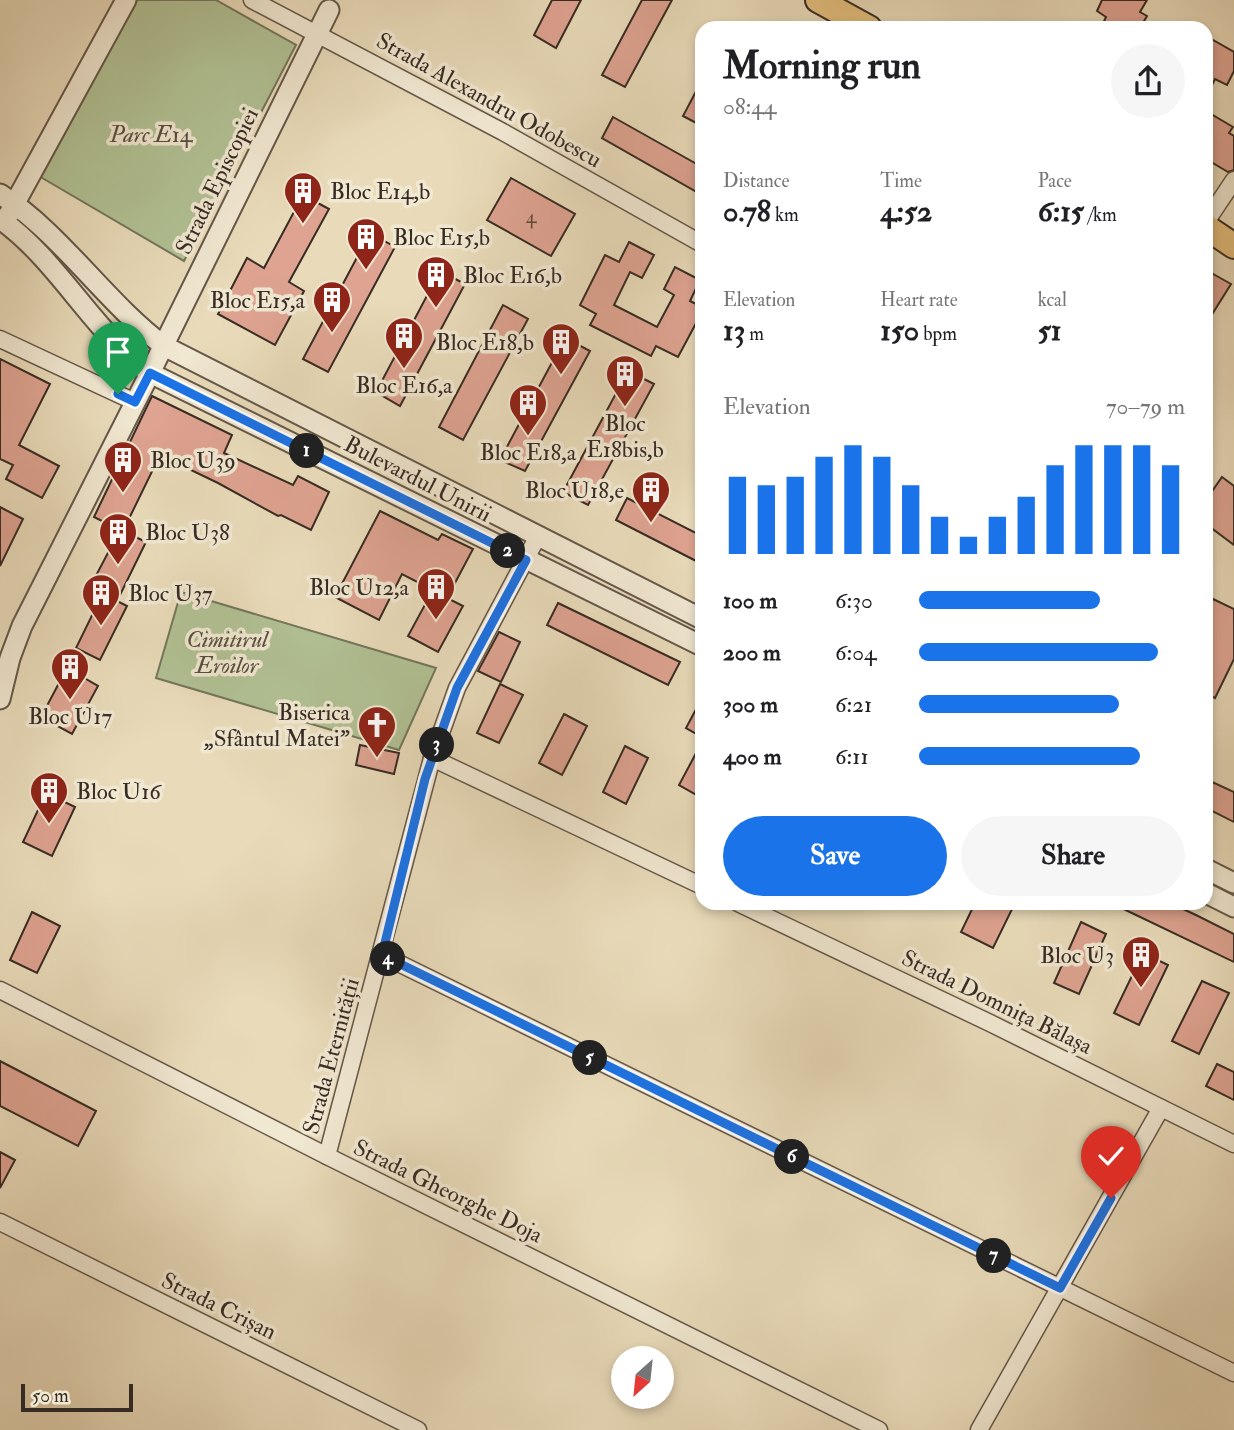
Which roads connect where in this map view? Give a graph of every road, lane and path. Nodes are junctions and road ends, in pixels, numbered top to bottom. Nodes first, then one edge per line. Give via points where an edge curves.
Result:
1 (125, 0) edge
2 (252, 0) edge
3 (818, 0) edge
4 (329, 10) dead end
5 (856, 21) edge
6 (316, 33) junction
7 (1234, 180) edge
8 (8, 199) edge
9 (1213, 213) edge
10 (1, 224) edge
11 (1213, 230) edge
12 (695, 240) edge
13 (1234, 246) edge
14 (0, 339) edge
15 (164, 346) junction
16 (150, 373) junction
17 (135, 402) junction
18 (538, 536) junction
19 (526, 560) junction
20 (695, 614) edge
21 (695, 643) edge
22 (0, 699) edge
23 (432, 758) junction
24 (1213, 872) edge
25 (695, 883) edge
26 (1234, 883) edge
27 (1213, 896) edge
28 (1233, 904) edge
29 (752, 910) edge
30 (382, 955) junction
31 (0, 990) edge
32 (1161, 1108) junction
33 (1234, 1144) edge
34 (327, 1157) junction
35 (0, 1222) edge
36 (1060, 1288) junction
37 (1234, 1373) edge
38 (418, 1430) edge
39 (879, 1430) edge
40 (979, 1430) edge

1 - 8 street
2 - 6 street, Strada Alexandru Odobescu
3 - 5 main road
4 - 6 street, Strada Episcopiei
6 - 12 street, Strada Alexandru Odobescu
6 - 15 street, Strada Episcopiei
7 - 9 street
8 - 10 street
8 - 15 street, Bulevardul Unirii via 39,222 128,317
10 - 16 street, Bulevardul Unirii via 26,241 118,347
11 - 13 main road
14 - 17 street
15 - 16 street, Strada Episcopiei
15 - 18 street, Bulevardul Unirii
16 - 17 street, Strada Episcopiei
16 - 19 street, Bulevardul Unirii
17 - 22 street, Strada Episcopiei via 22,626
18 - 19 street, Strada Eternității
18 - 20 street, Bulevardul Unirii
19 - 21 street, Bulevardul Unirii
19 - 23 street, Strada Eternității via 457,688
23 - 25 street
23 - 30 street, Strada Eternității
24 - 26 street
27 - 28 street
29 - 32 street, Strada Domnița Bălașa
30 - 34 street, Strada Eternității
30 - 36 street
31 - 34 street, Strada Gheorghe Doja
32 - 33 street, Strada Domnița Bălașa
32 - 36 street
34 - 39 street, Strada Gheorghe Doja
35 - 38 street, Strada Crișan
36 - 37 street
36 - 40 street

